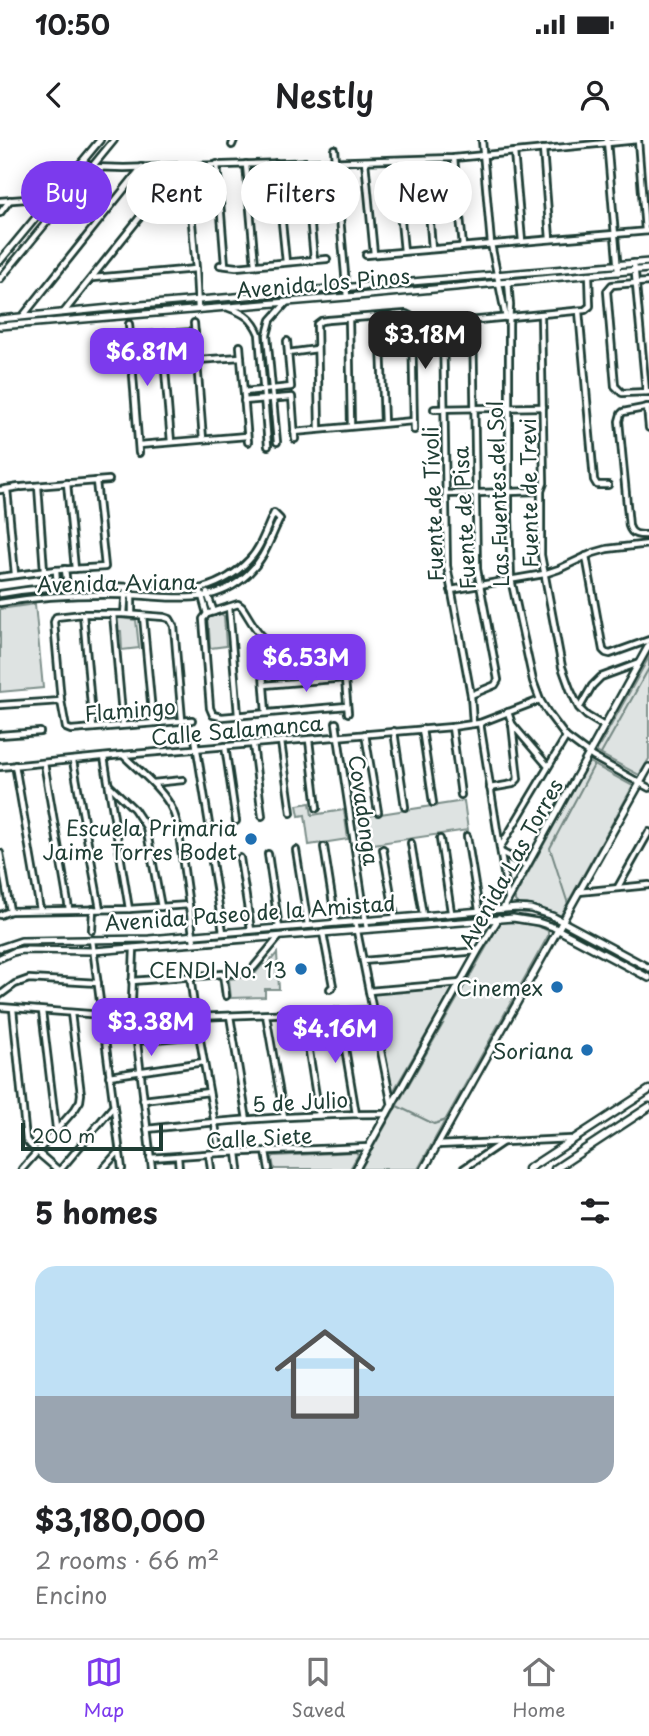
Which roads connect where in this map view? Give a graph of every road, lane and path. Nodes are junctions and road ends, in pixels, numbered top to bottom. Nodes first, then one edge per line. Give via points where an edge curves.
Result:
1 (100, 140) edge
2 (114, 140) edge
3 (482, 140) edge
4 (638, 140) edge
5 (607, 141) edge
6 (334, 149) dead end
7 (542, 149) junction
8 (514, 152) junction
9 (483, 155) junction
10 (454, 158) junction
11 (425, 159) junction
12 (395, 160) junction
13 (83, 161) edge
14 (96, 161) edge
15 (335, 161) edge
16 (360, 161) edge
17 (365, 161) junction
18 (126, 187) edge
19 (21, 199) edge
20 (10, 200) junction
21 (0, 201) edge
22 (0, 214) edge
23 (31, 224) edge
24 (45, 224) edge
25 (135, 224) edge
26 (192, 224) edge
27 (220, 224) edge
28 (251, 224) edge
29 (282, 224) edge
30 (311, 224) edge
31 (340, 224) edge
32 (647, 231) edge
33 (615, 233) junction
34 (550, 239) junction
35 (522, 241) junction
36 (491, 244) junction
37 (463, 246) junction
38 (432, 249) junction
39 (404, 251) junction
40 (374, 254) junction
41 (366, 255) dead end
42 (314, 259) junction
43 (327, 259) dead end
44 (0, 261) edge
45 (286, 262) junction
46 (649, 262) edge
47 (255, 265) junction
48 (635, 267) junction
49 (617, 268) junction
50 (196, 269) junction
51 (649, 269) edge
52 (507, 274) junction
53 (589, 274) junction
54 (496, 275) junction
55 (92, 278) junction
56 (0, 279) edge
57 (508, 281) junction
58 (421, 282) junction
59 (498, 282) junction
60 (649, 282) edge
61 (636, 283) junction
62 (346, 288) junction
63 (421, 290) junction
64 (347, 297) junction
65 (198, 300) junction
66 (190, 301) junction
67 (287, 302) junction
68 (225, 306) junction
69 (198, 309) junction
70 (190, 310) junction
71 (579, 311) junction
72 (64, 312) junction
73 (541, 315) junction
74 (23, 316) junction
75 (380, 317) junction
76 (349, 318) junction
77 (508, 318) junction
78 (0, 319) edge
79 (473, 321) junction
80 (194, 323) dead end
81 (129, 324) dead end
82 (0, 326) edge
83 (195, 332) junction
84 (162, 334) junction
85 (259, 334) junction
86 (267, 334) junction
87 (130, 336) junction
88 (287, 341) dead end
89 (240, 346) dead end
90 (317, 349) junction
91 (288, 353) junction
92 (241, 357) junction
93 (197, 360) junction
94 (271, 389) junction
95 (263, 390) junction
96 (244, 392) junction
97 (648, 392) edge
98 (272, 398) junction
99 (264, 399) junction
100 (244, 401) junction
101 (475, 407) junction
102 (509, 407) junction
103 (543, 407) junction
104 (648, 407) edge
105 (434, 409) dead end
106 (444, 409) junction
107 (413, 421) junction
108 (384, 423) junction
109 (351, 426) junction
110 (649, 428) edge
111 (319, 429) junction
112 (414, 430) dead end
113 (294, 432) junction
114 (247, 436) junction
115 (203, 439) junction
116 (295, 439) dead end
117 (171, 442) junction
118 (247, 442) dead end
119 (276, 442) dead end
120 (139, 445) junction
121 (268, 446) dead end
122 (139, 453) dead end
123 (109, 480) dead end
124 (96, 481) junction
125 (67, 483) junction
126 (608, 485) dead end
127 (38, 486) junction
128 (7, 489) junction
129 (0, 490) edge
130 (541, 491) junction
131 (476, 492) junction
132 (509, 492) junction
133 (446, 494) junction
134 (649, 535) edge
135 (649, 544) edge
136 (586, 556) junction
137 (65, 569) junction
138 (75, 569) junction
139 (56, 570) junction
140 (44, 571) junction
141 (15, 574) junction
142 (544, 574) junction
143 (0, 577) edge
144 (512, 579) junction
145 (480, 585) junction
146 (62, 587) junction
147 (126, 587) junction
148 (133, 587) junction
149 (202, 588) junction
150 (451, 590) junction
151 (0, 594) edge
152 (125, 594) junction
153 (132, 595) junction
154 (62, 596) junction
155 (205, 596) junction
156 (0, 603) edge
157 (229, 607) junction
158 (214, 612) junction
159 (83, 614) junction
160 (113, 614) junction
161 (124, 614) junction
162 (132, 614) junction
163 (207, 614) junction
164 (143, 615) junction
165 (260, 634) junction
166 (354, 642) dead end
167 (649, 643) edge
168 (342, 651) junction
169 (639, 663) junction
170 (345, 678) junction
171 (264, 685) junction
172 (471, 695) junction
173 (540, 700) junction
174 (61, 701) junction
175 (0, 705) edge
176 (348, 706) junction
177 (579, 708) junction
178 (508, 712) junction
179 (266, 713) junction
180 (348, 713) dead end
181 (238, 715) junction
182 (182, 720) junction
183 (192, 720) dead end
184 (153, 723) junction
185 (336, 723) dead end
186 (477, 724) junction
187 (512, 724) junction
188 (123, 725) junction
189 (604, 726) junction
190 (452, 727) junction
191 (93, 728) junction
192 (422, 729) junction
193 (40, 732) dead end
194 (394, 732) junction
195 (365, 734) junction
196 (0, 736) edge
197 (339, 736) junction
198 (566, 737) junction
199 (195, 738) dead end
200 (309, 740) junction
201 (281, 742) junction
202 (253, 744) junction
203 (225, 746) junction
204 (197, 749) junction
205 (589, 753) junction
206 (122, 755) junction
207 (104, 757) junction
208 (74, 761) junction
209 (44, 763) junction
210 (15, 765) junction
211 (547, 765) junction
212 (0, 766) edge
213 (649, 767) edge
214 (183, 780) dead end
215 (152, 783) junction
216 (640, 783) junction
217 (110, 786) junction
218 (490, 788) junction
219 (649, 788) edge
220 (461, 795) dead end
221 (433, 803) dead end
222 (405, 807) dead end
223 (317, 808) dead end
224 (378, 812) dead end
225 (291, 813) dead end
226 (262, 816) dead end
227 (236, 821) dead end
228 (209, 824) dead end
229 (649, 832) edge
230 (467, 836) dead end
231 (440, 839) dead end
232 (411, 843) dead end
233 (324, 847) dead end
234 (383, 849) dead end
235 (296, 850) dead end
236 (500, 850) junction
237 (0, 853) edge
238 (268, 855) dead end
239 (240, 858) dead end
240 (212, 862) dead end
241 (527, 866) junction
242 (649, 885) edge
243 (618, 888) junction
244 (579, 892) junction
245 (508, 898) junction
246 (189, 905) junction
247 (161, 907) junction
248 (503, 908) junction
249 (69, 909) junction
250 (97, 909) junction
251 (129, 909) junction
252 (40, 910) junction
253 (479, 910) junction
254 (10, 912) junction
255 (452, 912) junction
256 (0, 915) edge
257 (423, 915) junction
258 (395, 917) junction
259 (499, 918) junction
260 (366, 920) junction
261 (355, 921) junction
262 (562, 922) junction
263 (336, 923) junction
264 (308, 925) junction
265 (279, 928) junction
266 (356, 929) junction
267 (367, 929) junction
268 (558, 929) junction
269 (92, 930) dead end
270 (251, 930) junction
271 (223, 932) junction
272 (323, 933) junction
273 (194, 934) junction
274 (279, 936) junction
275 (92, 940) junction
276 (194, 943) junction
277 (0, 948) edge
278 (134, 948) junction
279 (94, 951) junction
280 (478, 951) junction
281 (0, 958) edge
282 (633, 960) junction
283 (363, 961) junction
284 (629, 967) junction
285 (649, 968) edge
286 (223, 974) junction
287 (190, 976) junction
288 (649, 978) edge
289 (132, 981) junction
290 (98, 983) junction
291 (462, 983) junction
292 (330, 989) dead end
293 (369, 991) junction
294 (0, 995) edge
295 (226, 996) dead end
296 (194, 1006) junction
297 (0, 1007) edge
298 (13, 1009) junction
299 (373, 1010) junction
300 (42, 1011) junction
301 (132, 1011) junction
302 (339, 1012) junction
303 (71, 1013) junction
304 (303, 1013) junction
305 (102, 1015) junction
306 (266, 1015) junction
307 (230, 1016) junction
308 (196, 1017) junction
309 (199, 1035) junction
310 (136, 1041) junction
311 (204, 1062) junction
312 (139, 1072) junction
313 (109, 1076) junction
314 (649, 1090) edge
315 (209, 1092) junction
316 (143, 1100) junction
317 (392, 1107) junction
318 (649, 1107) edge
319 (113, 1108) junction
320 (356, 1114) junction
321 (388, 1114) junction
322 (319, 1115) junction
323 (284, 1117) junction
324 (247, 1119) junction
325 (214, 1122) junction
326 (56, 1129) junction
327 (147, 1129) junction
328 (575, 1139) junction
329 (503, 1142) junction
330 (437, 1145) junction
331 (369, 1147) junction
332 (119, 1150) junction
333 (583, 1151) junction
334 (37, 1152) junction
335 (266, 1152) junction
336 (220, 1153) junction
337 (237, 1153) junction
338 (209, 1154) junction
339 (178, 1157) junction
340 (150, 1158) junction
341 (22, 1169) edge
342 (59, 1169) edge
343 (103, 1169) edge
344 (122, 1169) edge
345 (152, 1169) edge
346 (179, 1169) edge
347 (211, 1169) edge
348 (239, 1169) edge
349 (269, 1169) edge
350 (356, 1169) edge
351 (424, 1169) edge
352 (463, 1169) edge
353 (528, 1169) edge
354 (555, 1169) edge

1 - 13 street
2 - 14 street
3 - 9 street, Las Fuentes del Sol
4 - 5 street
4 - 32 street
5 - 7 street
5 - 33 street
6 - 15 street
7 - 8 street
7 - 34 street
8 - 9 street
8 - 35 street
9 - 10 street
9 - 36 street, Las Fuentes del Sol
10 - 11 street
10 - 37 street
11 - 12 street
11 - 38 street
12 - 17 street
12 - 39 street
16 - 17 street
17 - 40 street
18 - 74 street
19 - 20 street
20 - 21 street
20 - 22 street
23 - 44 street
24 - 56 street
25 - 55 street
26 - 50 street
27 - 47 street via 222,265
28 - 47 street
29 - 45 street
30 - 42 street
31 - 62 street
32 - 33 street
33 - 34 street
33 - 49 street
34 - 35 street
35 - 36 street
36 - 37 street
36 - 54 street, Las Fuentes del Sol
37 - 38 street
38 - 39 street
39 - 40 street
40 - 41 street
42 - 43 street
42 - 45 street
45 - 47 street
46 - 48 street, Avenida los Pinos
48 - 49 street, Avenida los Pinos
48 - 51 street, Avenida los Pinos
48 - 61 street
49 - 52 street, Avenida los Pinos
49 - 53 street, Avenida los Pinos
50 - 55 street
50 - 65 street
52 - 54 street, Avenida los Pinos
52 - 57 street, Las Fuentes del Sol
53 - 57 street, Avenida los Pinos
53 - 71 street via 590,306
54 - 58 street, Avenida los Pinos
54 - 59 street, Las Fuentes del Sol
55 - 72 street
57 - 59 street, Avenida los Pinos
57 - 77 street, Las Fuentes del Sol
58 - 62 street, Avenida los Pinos
58 - 63 street
59 - 63 street, Avenida los Pinos
59 - 77 street, Las Fuentes del Sol
60 - 61 street
61 - 97 street
61 - 97 street via 612,285 607,291 615,386 627,394
62 - 64 street
62 - 65 street, Avenida los Pinos
63 - 64 street, Avenida los Pinos
64 - 67 street, Avenida los Pinos
65 - 66 street, Avenida los Pinos
65 - 69 street
66 - 70 street
66 - 72 street, Avenida los Pinos
67 - 68 street, Avenida los Pinos
67 - 86 street via 271,320
68 - 69 street, Avenida los Pinos
68 - 85 street via 246,315
69 - 70 street, Avenida los Pinos
70 - 82 street, Avenida los Pinos
71 - 73 street
71 - 126 street via 594,480
72 - 74 street, Avenida los Pinos
73 - 77 street
73 - 103 street, Fuente de Trevi
74 - 78 street, Avenida los Pinos
75 - 76 street
75 - 107 street via 411,317
75 - 108 street
76 - 90 street via 317,324
76 - 109 street
77 - 79 street
77 - 102 street, Las Fuentes del Sol
79 - 101 street, Fuente de Pisa
79 - 106 street, Fuente de Tívoli via 444,324
80 - 83 street
81 - 87 street
83 - 84 street
83 - 93 street
84 - 87 street
84 - 117 street
85 - 86 street
85 - 95 street
86 - 94 street
87 - 120 street
88 - 91 street
89 - 92 street
90 - 91 street
90 - 111 street
91 - 94 street via 291,387
92 - 93 street
92 - 96 street
93 - 115 street
94 - 95 street
94 - 98 street
95 - 96 street
95 - 99 street
96 - 100 street
98 - 99 street
98 - 113 street via 292,397
98 - 119 street
99 - 100 street
99 - 121 street
100 - 114 street
101 - 102 street
101 - 106 street
101 - 131 street, Fuente de Pisa
102 - 103 street
102 - 132 street, Las Fuentes del Sol
103 - 130 street, Fuente de Trevi
104 - 110 street
104 - 134 street via 623,412 619,421 629,526 636,534
105 - 106 street
106 - 133 street, Fuente de Tívoli
107 - 108 street
107 - 112 street
108 - 109 street
109 - 111 street
111 - 113 street
113 - 116 street
114 - 115 street
114 - 118 street
115 - 117 street
117 - 120 street
120 - 122 street
123 - 124 street
124 - 125 street
124 - 138 street via 105,567
125 - 127 street
125 - 138 street
127 - 128 street
127 - 140 street
128 - 129 street
128 - 141 street
130 - 132 street
130 - 142 street, Fuente de Trevi
131 - 132 street
131 - 133 street
131 - 145 street, Fuente de Pisa
132 - 144 street, Las Fuentes del Sol
133 - 150 street, Fuente de Tívoli
135 - 136 street
136 - 142 street
136 - 167 street via 603,650 610,654
137 - 138 street
137 - 139 street
137 - 146 street
139 - 140 street
139 - 146 street
140 - 141 street
141 - 143 street
142 - 144 street
142 - 177 street, Fuente de Trevi via 562,667
144 - 145 street
144 - 173 street, Las Fuentes del Sol
145 - 150 street
145 - 172 street, Fuente de Pisa via 498,682
146 - 147 street, Avenida Aviana
146 - 151 street, Avenida Aviana
146 - 154 street
147 - 148 street, Avenida Aviana
147 - 152 street
148 - 149 street, Avenida Aviana
148 - 153 street
149 - 155 street
149 - 155 street, Avenida Aviana via 229,577 250,560 274,513 280,519 266,551 249,573 230,587
150 - 172 street, Fuente de Tívoli
152 - 153 street, Avenida Aviana
152 - 154 street, Avenida Aviana
152 - 161 street
153 - 155 street, Avenida Aviana
153 - 162 street
154 - 156 street, Avenida Aviana
155 - 158 street
155 - 163 street
157 - 158 street
157 - 165 street via 242,607
157 - 181 street
158 - 163 street
159 - 160 street
159 - 174 street via 59,616 54,622
159 - 191 street
160 - 161 street
160 - 188 street
161 - 162 street
162 - 164 street
163 - 181 street via 202,625 209,708 213,715
164 - 182 street via 167,618 174,626
164 - 184 street
165 - 168 street via 288,653
165 - 171 street
166 - 168 street via 344,644
167 - 169 street, Avenida Las Torres
168 - 170 street
169 - 177 street via 596,681
169 - 189 street, Avenida Las Torres
170 - 171 street
170 - 176 street
171 - 179 street
172 - 186 street, Fuente de Tívoli
173 - 178 street, Calle Salamanca
173 - 198 street, Las Fuentes del Sol
174 - 175 street
174 - 191 street, Flamingo via 66,728
176 - 179 street
176 - 180 street
177 - 189 street
178 - 186 street, Calle Salamanca
178 - 187 street
179 - 181 street
182 - 183 street, Flamingo
182 - 184 street, Flamingo
184 - 188 street, Flamingo
185 - 197 street, Covadonga
186 - 190 street, Calle Salamanca
186 - 218 street, Fuente de Tívoli
187 - 211 street
187 - 218 street via 518,779
188 - 191 street, Flamingo
189 - 205 street, Avenida Las Torres
190 - 192 street, Calle Salamanca
190 - 220 street
192 - 194 street, Calle Salamanca
192 - 221 street
193 - 196 street
194 - 195 street, Calle Salamanca
194 - 222 street
195 - 197 street, Calle Salamanca
195 - 224 street
197 - 200 street, Calle Salamanca
197 - 260 street, Covadonga
198 - 205 street, Las Fuentes del Sol
198 - 211 street
199 - 204 street
200 - 201 street, Calle Salamanca
200 - 223 street
201 - 202 street, Calle Salamanca
201 - 225 street
202 - 203 street, Calle Salamanca
202 - 226 street
203 - 204 street, Calle Salamanca
203 - 227 street
204 - 206 street, Calle Salamanca
204 - 228 street
205 - 216 street, Las Fuentes del Sol
205 - 241 street, Avenida Las Torres
206 - 207 street, Calle Salamanca
206 - 215 street
207 - 208 street, Calle Salamanca
207 - 217 street
208 - 209 street, Calle Salamanca
208 - 250 street
209 - 210 street, Calle Salamanca
209 - 249 street
210 - 212 street, Calle Salamanca
210 - 252 street
211 - 236 street
213 - 216 street
214 - 215 street
215 - 246 street via 170,804 178,827
216 - 219 street, Las Fuentes del Sol
216 - 244 street
217 - 247 street via 146,827
217 - 251 street
218 - 236 street, Fuente de Tívoli
229 - 243 street
230 - 253 street
231 - 255 street
232 - 257 street
233 - 263 street
234 - 258 street
235 - 264 street
236 - 241 street
236 - 245 street, Fuente de Tívoli
237 - 254 street
238 - 265 street
239 - 270 street
240 - 271 street
241 - 245 street, Avenida Las Torres
242 - 243 street
243 - 244 street
244 - 262 street
245 - 248 street, Avenida Las Torres
246 - 247 street
246 - 273 street
247 - 251 street
248 - 253 street, Avenida Paseo de la Amistad
248 - 259 street, Avenida Las Torres
248 - 262 street, Avenida Paseo de la Amistad via 531,909
249 - 250 street
249 - 252 street
250 - 251 street
250 - 269 street
252 - 254 street
253 - 255 street, Avenida Paseo de la Amistad
254 - 256 street
255 - 257 street, Avenida Paseo de la Amistad
257 - 258 street, Avenida Paseo de la Amistad
258 - 260 street, Avenida Paseo de la Amistad
259 - 267 street, Avenida Paseo de la Amistad
259 - 268 street, Avenida Paseo de la Amistad via 530,920
259 - 280 street, Avenida Las Torres
260 - 261 street, Avenida Paseo de la Amistad
260 - 267 street, Covadonga
261 - 263 street, Avenida Paseo de la Amistad
261 - 266 street
262 - 268 street
262 - 282 street, Avenida Paseo de la Amistad
263 - 264 street, Avenida Paseo de la Amistad
264 - 265 street, Avenida Paseo de la Amistad
265 - 270 street, Avenida Paseo de la Amistad
266 - 267 street, Avenida Paseo de la Amistad
266 - 272 street, Avenida Paseo de la Amistad
266 - 283 street
268 - 284 street, Avenida Paseo de la Amistad
268 - 330 street
270 - 271 street, Avenida Paseo de la Amistad
271 - 273 street, Avenida Paseo de la Amistad
272 - 274 street, Avenida Paseo de la Amistad
272 - 292 street
273 - 275 street, Avenida Paseo de la Amistad
273 - 276 street
274 - 276 street, Avenida Paseo de la Amistad
274 - 286 street via 251,971
275 - 277 street, Avenida Paseo de la Amistad via 22,941
275 - 279 street
276 - 278 street, Avenida Paseo de la Amistad
278 - 279 street, Avenida Paseo de la Amistad
278 - 289 street
279 - 281 street, Avenida Paseo de la Amistad via 22,950
279 - 290 street
280 - 283 street
280 - 291 street, Avenida Las Torres
282 - 284 street
282 - 285 street, Avenida Paseo de la Amistad
283 - 293 street
284 - 288 street, Avenida Paseo de la Amistad
286 - 287 street
286 - 295 street
287 - 289 street
287 - 296 street
289 - 301 street
290 - 294 street via 29,979
290 - 305 street
291 - 293 street
291 - 317 street, Avenida Las Torres
293 - 299 street
296 - 301 street
296 - 308 street
297 - 298 street
298 - 300 street
298 - 334 street via 26,1140
299 - 302 street
299 - 317 street
300 - 303 street
300 - 326 street
301 - 310 street
302 - 304 street
302 - 320 street
303 - 305 street
303 - 326 street via 81,1094 78,1105
304 - 306 street
304 - 322 street
305 - 313 street
306 - 307 street
306 - 323 street
307 - 308 street
307 - 324 street
308 - 309 street
309 - 310 street
309 - 311 street
310 - 312 street
311 - 312 street
311 - 315 street
312 - 313 street
312 - 316 street
313 - 319 street
314 - 328 main road
315 - 316 street
315 - 325 street
316 - 327 street
317 - 321 street, Avenida Las Torres
318 - 333 main road
319 - 332 street
319 - 342 street
320 - 321 street, 5 de Julio
320 - 322 street, 5 de Julio
321 - 331 street, Avenida Las Torres
322 - 323 street, 5 de Julio
323 - 324 street, 5 de Julio
324 - 325 street, 5 de Julio
325 - 327 street, 5 de Julio
325 - 336 street
326 - 334 street
327 - 340 street
328 - 329 street
328 - 333 main road
328 - 353 main road
329 - 330 street
329 - 352 street
330 - 351 street
331 - 335 street, Calle Siete
331 - 350 street, Avenida Las Torres
332 - 343 street
332 - 344 street
333 - 354 main road
334 - 341 street
334 - 342 street
335 - 337 street, Calle Siete
335 - 349 street
336 - 337 street, Calle Siete
336 - 338 street, Calle Siete
337 - 348 street
338 - 339 street, Calle Siete
338 - 347 street
339 - 340 street, Calle Siete
339 - 346 street
340 - 345 street

